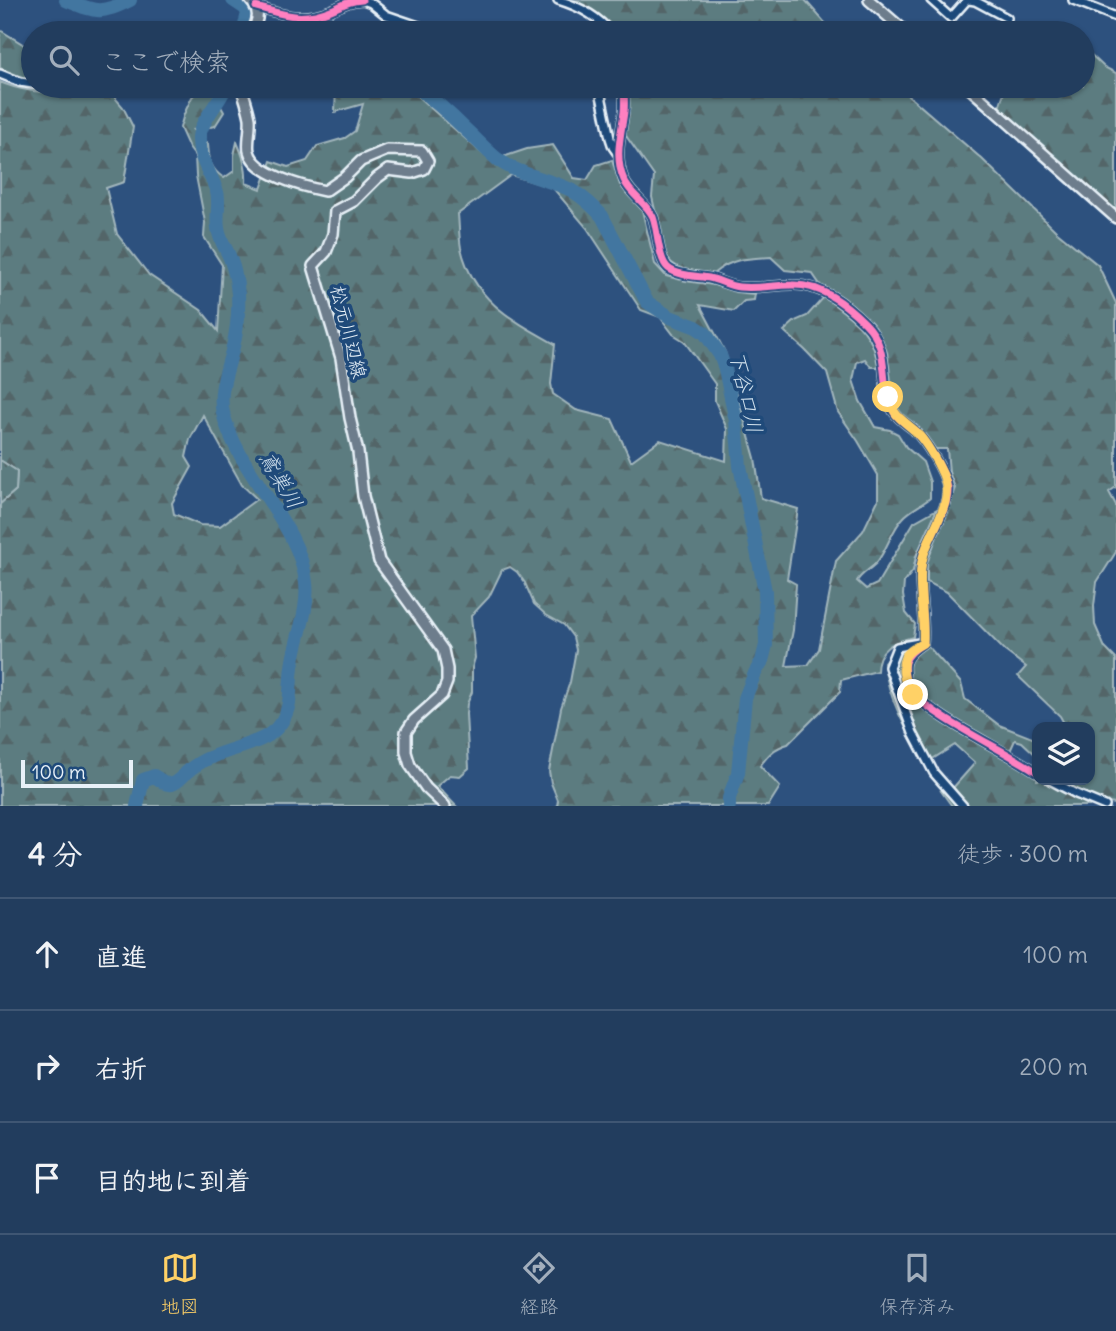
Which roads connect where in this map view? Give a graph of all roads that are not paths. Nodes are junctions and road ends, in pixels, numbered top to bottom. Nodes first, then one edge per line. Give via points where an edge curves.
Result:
1 (362, 0) edge
2 (558, 0) edge
3 (931, 0) edge
4 (968, 0) edge
5 (1073, 0) edge
6 (876, 2) edge
7 (254, 7) edge
8 (1116, 17) edge
9 (1007, 18) dead end
10 (404, 21) edge
11 (600, 21) edge
12 (895, 21) edge
13 (0, 74) edge
14 (21, 82) edge
15 (245, 98) edge
16 (602, 98) edge
17 (624, 98) edge
18 (981, 98) edge
19 (618, 155) junction
20 (1116, 218) edge
21 (923, 643) junction
22 (1032, 769) edge
23 (1059, 785) edge
24 (445, 806) edge
25 (963, 806) edge
26 (1105, 806) edge

1 - 7 street via 296,18
1 - 10 street
2 - 11 street
3 - 4 street via 951,18
4 - 9 street
5 - 8 street
6 - 12 main road
13 - 14 street
15 - 24 main road, 松元川辺線 via 250,115 248,150 254,163 309,188 325,191 361,161 387,150 422,151 428,162 424,169 412,173 388,170 354,201 335,211 326,252 313,265 341,358 363,496 379,561 443,650 447,682 442,695 406,732 410,765
16 - 19 street
17 - 19 street
18 - 20 main road
19 - 21 street via 626,185 649,208 668,268 736,287 793,285 823,291 845,305 875,335 894,411 916,431 948,488 921,563
21 - 22 street via 905,657 907,689 948,721
21 - 25 street via 897,648 889,667 913,733 934,773
23 - 26 street

